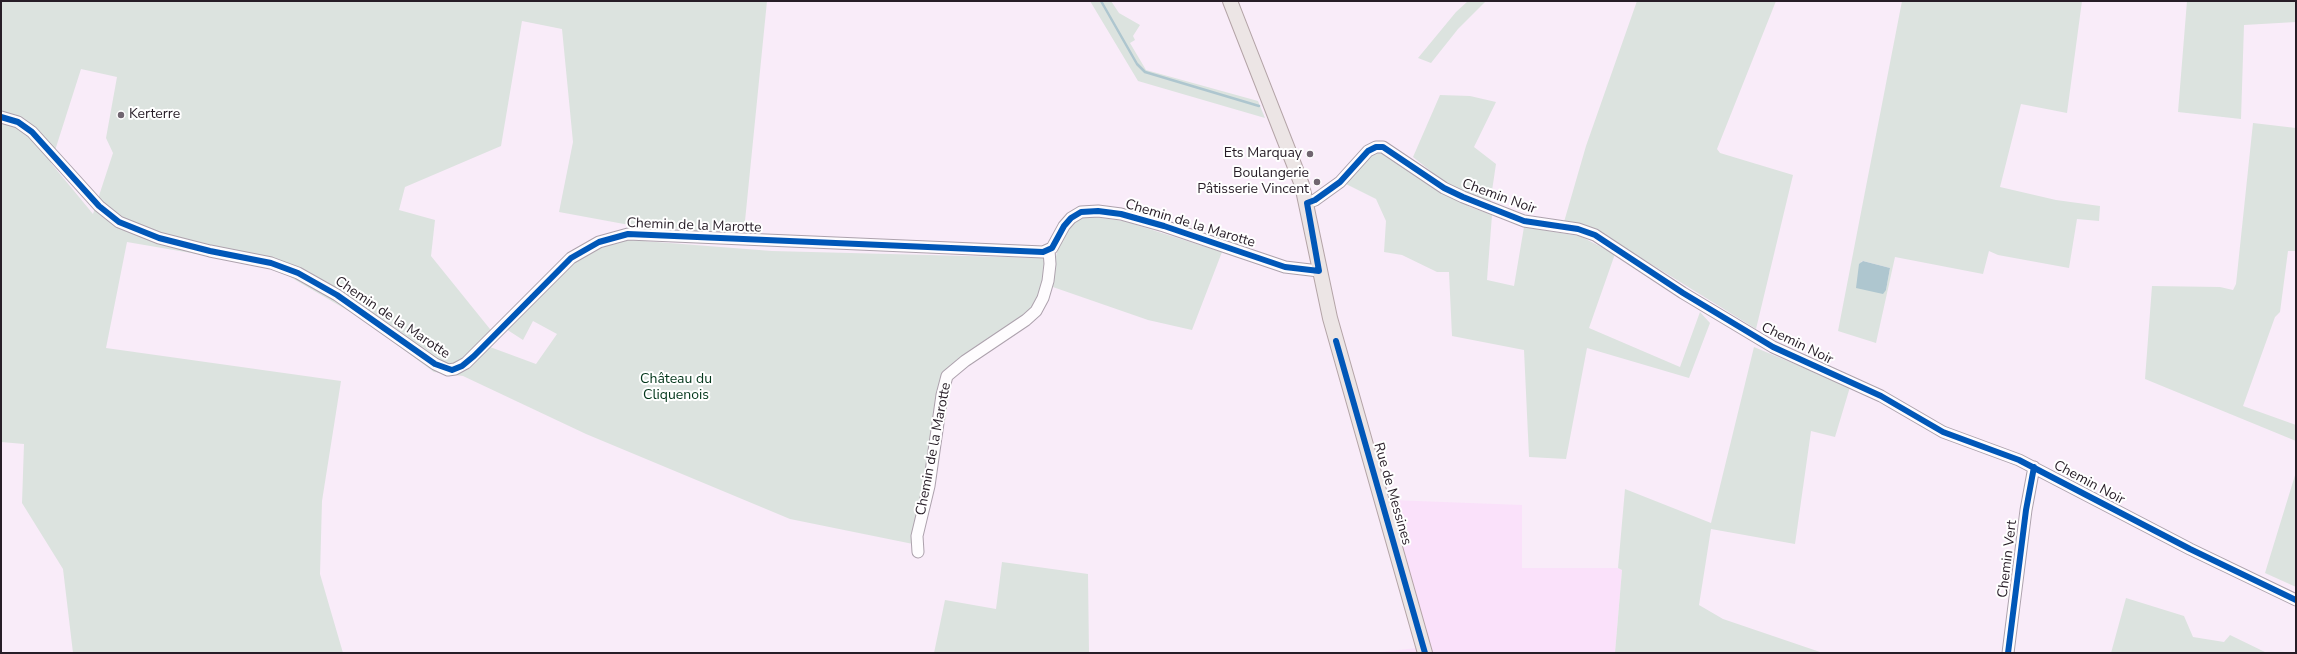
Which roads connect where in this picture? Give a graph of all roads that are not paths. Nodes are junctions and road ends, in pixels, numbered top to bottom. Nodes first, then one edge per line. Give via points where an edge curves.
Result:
1 (1230, 1) edge
2 (1, 117) edge
3 (1307, 203) junction
4 (1049, 250) junction
5 (1319, 271) junction
6 (2034, 468) junction
7 (918, 552) dead end
8 (2296, 600) edge
9 (1425, 653) edge
10 (2008, 653) edge

1 - 3 main road, Rue de Messines
2 - 4 street, Chemin de la Marotte via 28,128 99,206 119,222 159,238 271,263 298,273 338,295 435,364 448,370 466,363 571,258 592,245 621,235 649,234 1043,252
3 - 5 main road, Rue de Messines
3 - 6 street, Chemin Noir via 1340,182 1368,151 1383,147 1437,184 1458,195 1524,221 1578,229 1595,235 1687,296 1773,348 1881,396 1943,432 2008,455
4 - 5 street, Chemin de la Marotte via 1071,218 1081,212 1098,211 1121,214 1164,226 1286,266
4 - 7 street, Chemin de la Marotte via 1048,281 1036,311 948,376 943,391 928,486 917,536
5 - 9 main road, Rue de Messines via 1336,341
6 - 8 street, Chemin Noir via 2190,549
6 - 10 street, Chemin Vert

